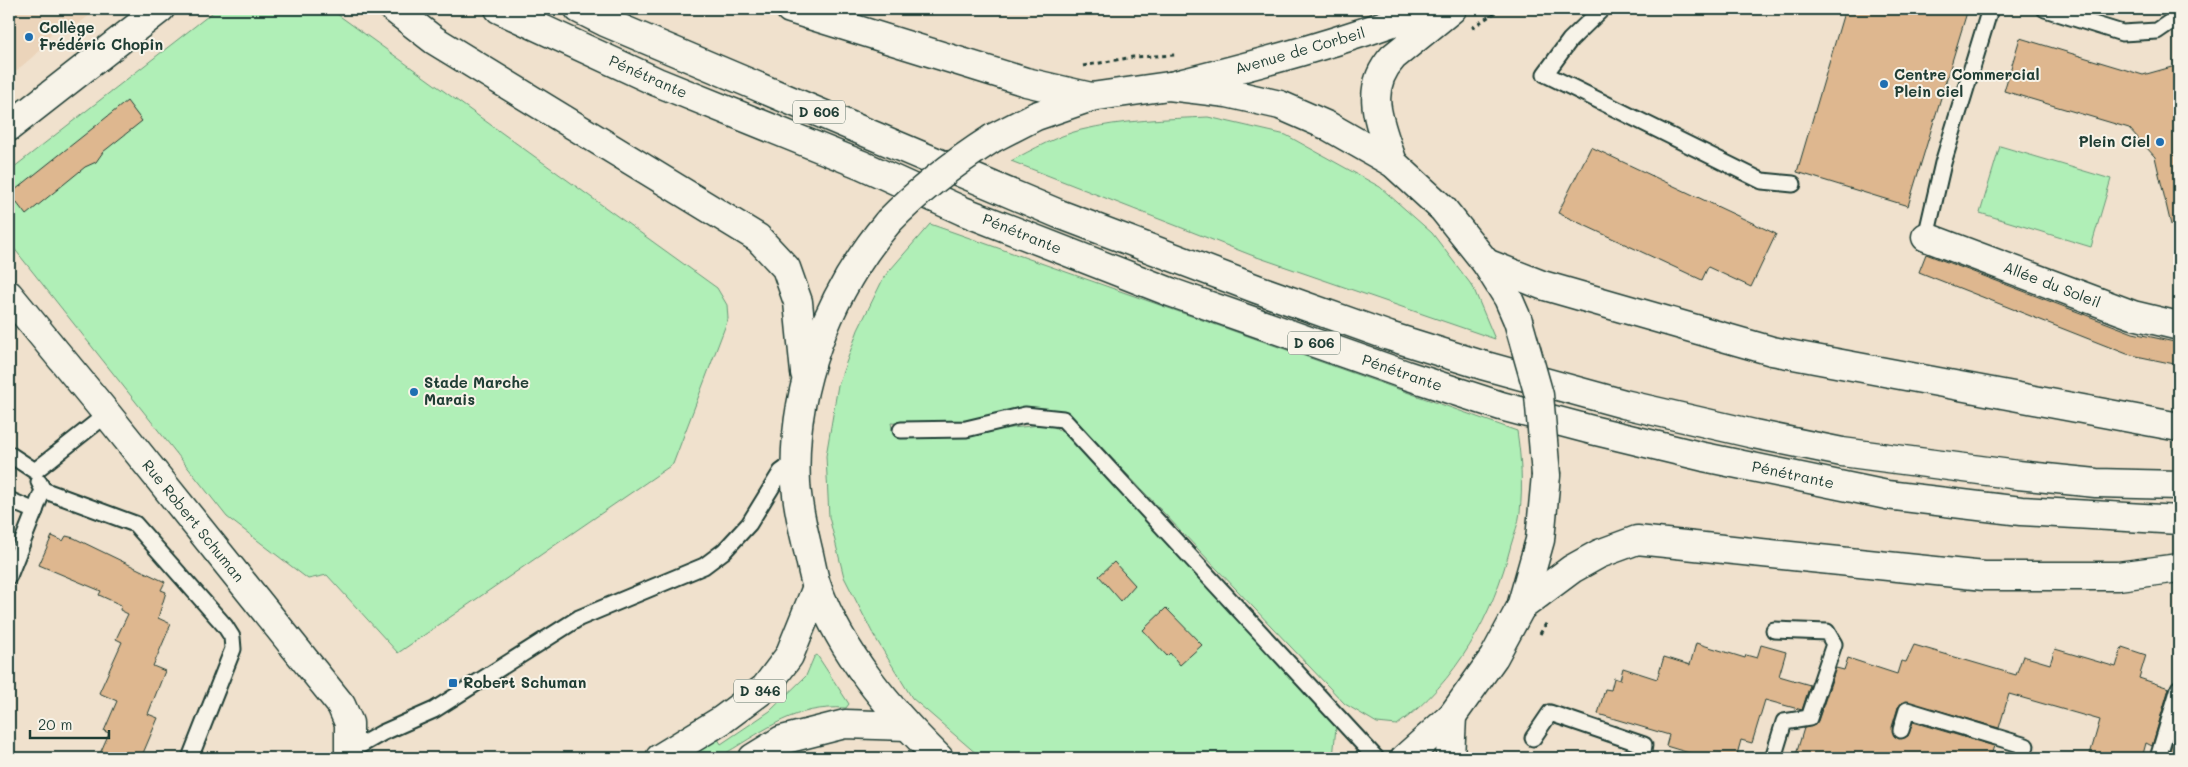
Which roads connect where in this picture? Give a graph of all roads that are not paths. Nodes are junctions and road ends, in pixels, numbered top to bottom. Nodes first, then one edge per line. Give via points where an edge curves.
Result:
1 (160, 9) edge
2 (394, 9) edge
3 (499, 9) edge
4 (579, 9) edge
5 (790, 9) edge
6 (1428, 9) edge
7 (1452, 9) edge
8 (1602, 9) edge
9 (1990, 9) edge
10 (2045, 9) edge
11 (2179, 16) edge
12 (1170, 86) junction
13 (1091, 97) junction
14 (9, 127) edge
15 (1393, 163) junction
16 (1793, 184) dead end
17 (1926, 237) joint
18 (1486, 263) junction
19 (9, 295) edge
20 (2179, 326) edge
21 (806, 378) junction
22 (107, 414) junction
23 (2179, 426) edge
24 (901, 430) dead end
25 (9, 454) edge
26 (796, 461) junction
27 (35, 471) junction
28 (2179, 486) edge
29 (43, 490) junction
30 (9, 500) edge
31 (35, 511) junction
32 (2179, 520) edge
33 (2179, 568) edge
34 (9, 576) edge
35 (817, 587) junction
36 (1521, 607) junction
37 (1774, 630) dead end
38 (2179, 688) edge
39 (1452, 716) junction
40 (907, 726) junction
41 (1901, 730) dead end
42 (1533, 738) dead end
43 (350, 754) edge
44 (190, 758) edge
45 (660, 758) edge
46 (752, 758) edge
47 (939, 758) edge
48 (1376, 758) edge
49 (1405, 758) edge
50 (1450, 758) edge
51 (1642, 758) edge
52 (1773, 758) edge
53 (2024, 758) edge
54 (2158, 758) edge

1 - 14 main road
2 - 21 main road via 434,40 758,238 786,268 798,302
3 - 32 main road, Pénétrante / D 606 via 657,82 862,165 963,211 1170,292 1501,406 1695,454 1887,495 2021,511
4 - 28 main road, Pénétrante / D 606 via 1059,214 1257,289 1482,365 1624,404 1842,452 2018,476
5 - 13 main road via 1026,82
6 - 12 main road, Avenue de Corbeil via 1322,47
7 - 15 main road via 1393,57 1379,79 1375,104
8 - 16 lane via 1570,40 1545,74 1762,181
9 - 17 lane via 1943,163
10 - 11 lane via 2122,33 2157,31
12 - 13 main road
12 - 15 main road via 1227,93 1280,105 1328,126
13 - 21 main road, bridge via 1036,116 992,138 915,194 868,245 844,284 825,324
15 - 18 main road via 1443,209
17 - 20 main road, Allée du Soleil via 2133,315
18 - 23 main road via 1542,286 1772,351
18 - 36 main road, bridge via 1518,321 1539,395 1546,475 1540,540
19 - 22 main road, Rue Robert Schuman
21 - 26 main road
22 - 27 lane
22 - 43 main road, Rue Robert Schuman via 341,705 349,723
24 - 48 lane via 966,429 1026,415 1063,419
25 - 27 lane
26 - 35 main road via 796,485
26 - 43 lane via 781,472 749,524 724,551 704,566 579,618 434,710 382,733
27 - 29 lane
29 - 31 lane
29 - 44 lane via 136,524 232,637 233,649
30 - 31 lane
31 - 34 lane
33 - 36 main road via 2118,576 1984,576 1637,540 1599,554 1572,569
35 - 40 main road via 862,673
35 - 45 main road, D 346 via 789,656 765,688 722,720
36 - 39 main road via 1494,657
37 - 52 lane via 1827,632 1834,644 1809,718 1784,722
38 - 54 lane
39 - 49 main road
39 - 50 main road
40 - 46 main road via 845,724 782,740
40 - 47 main road
41 - 53 lane via 1907,710 2026,746
42 - 51 lane via 1550,713 1644,745

